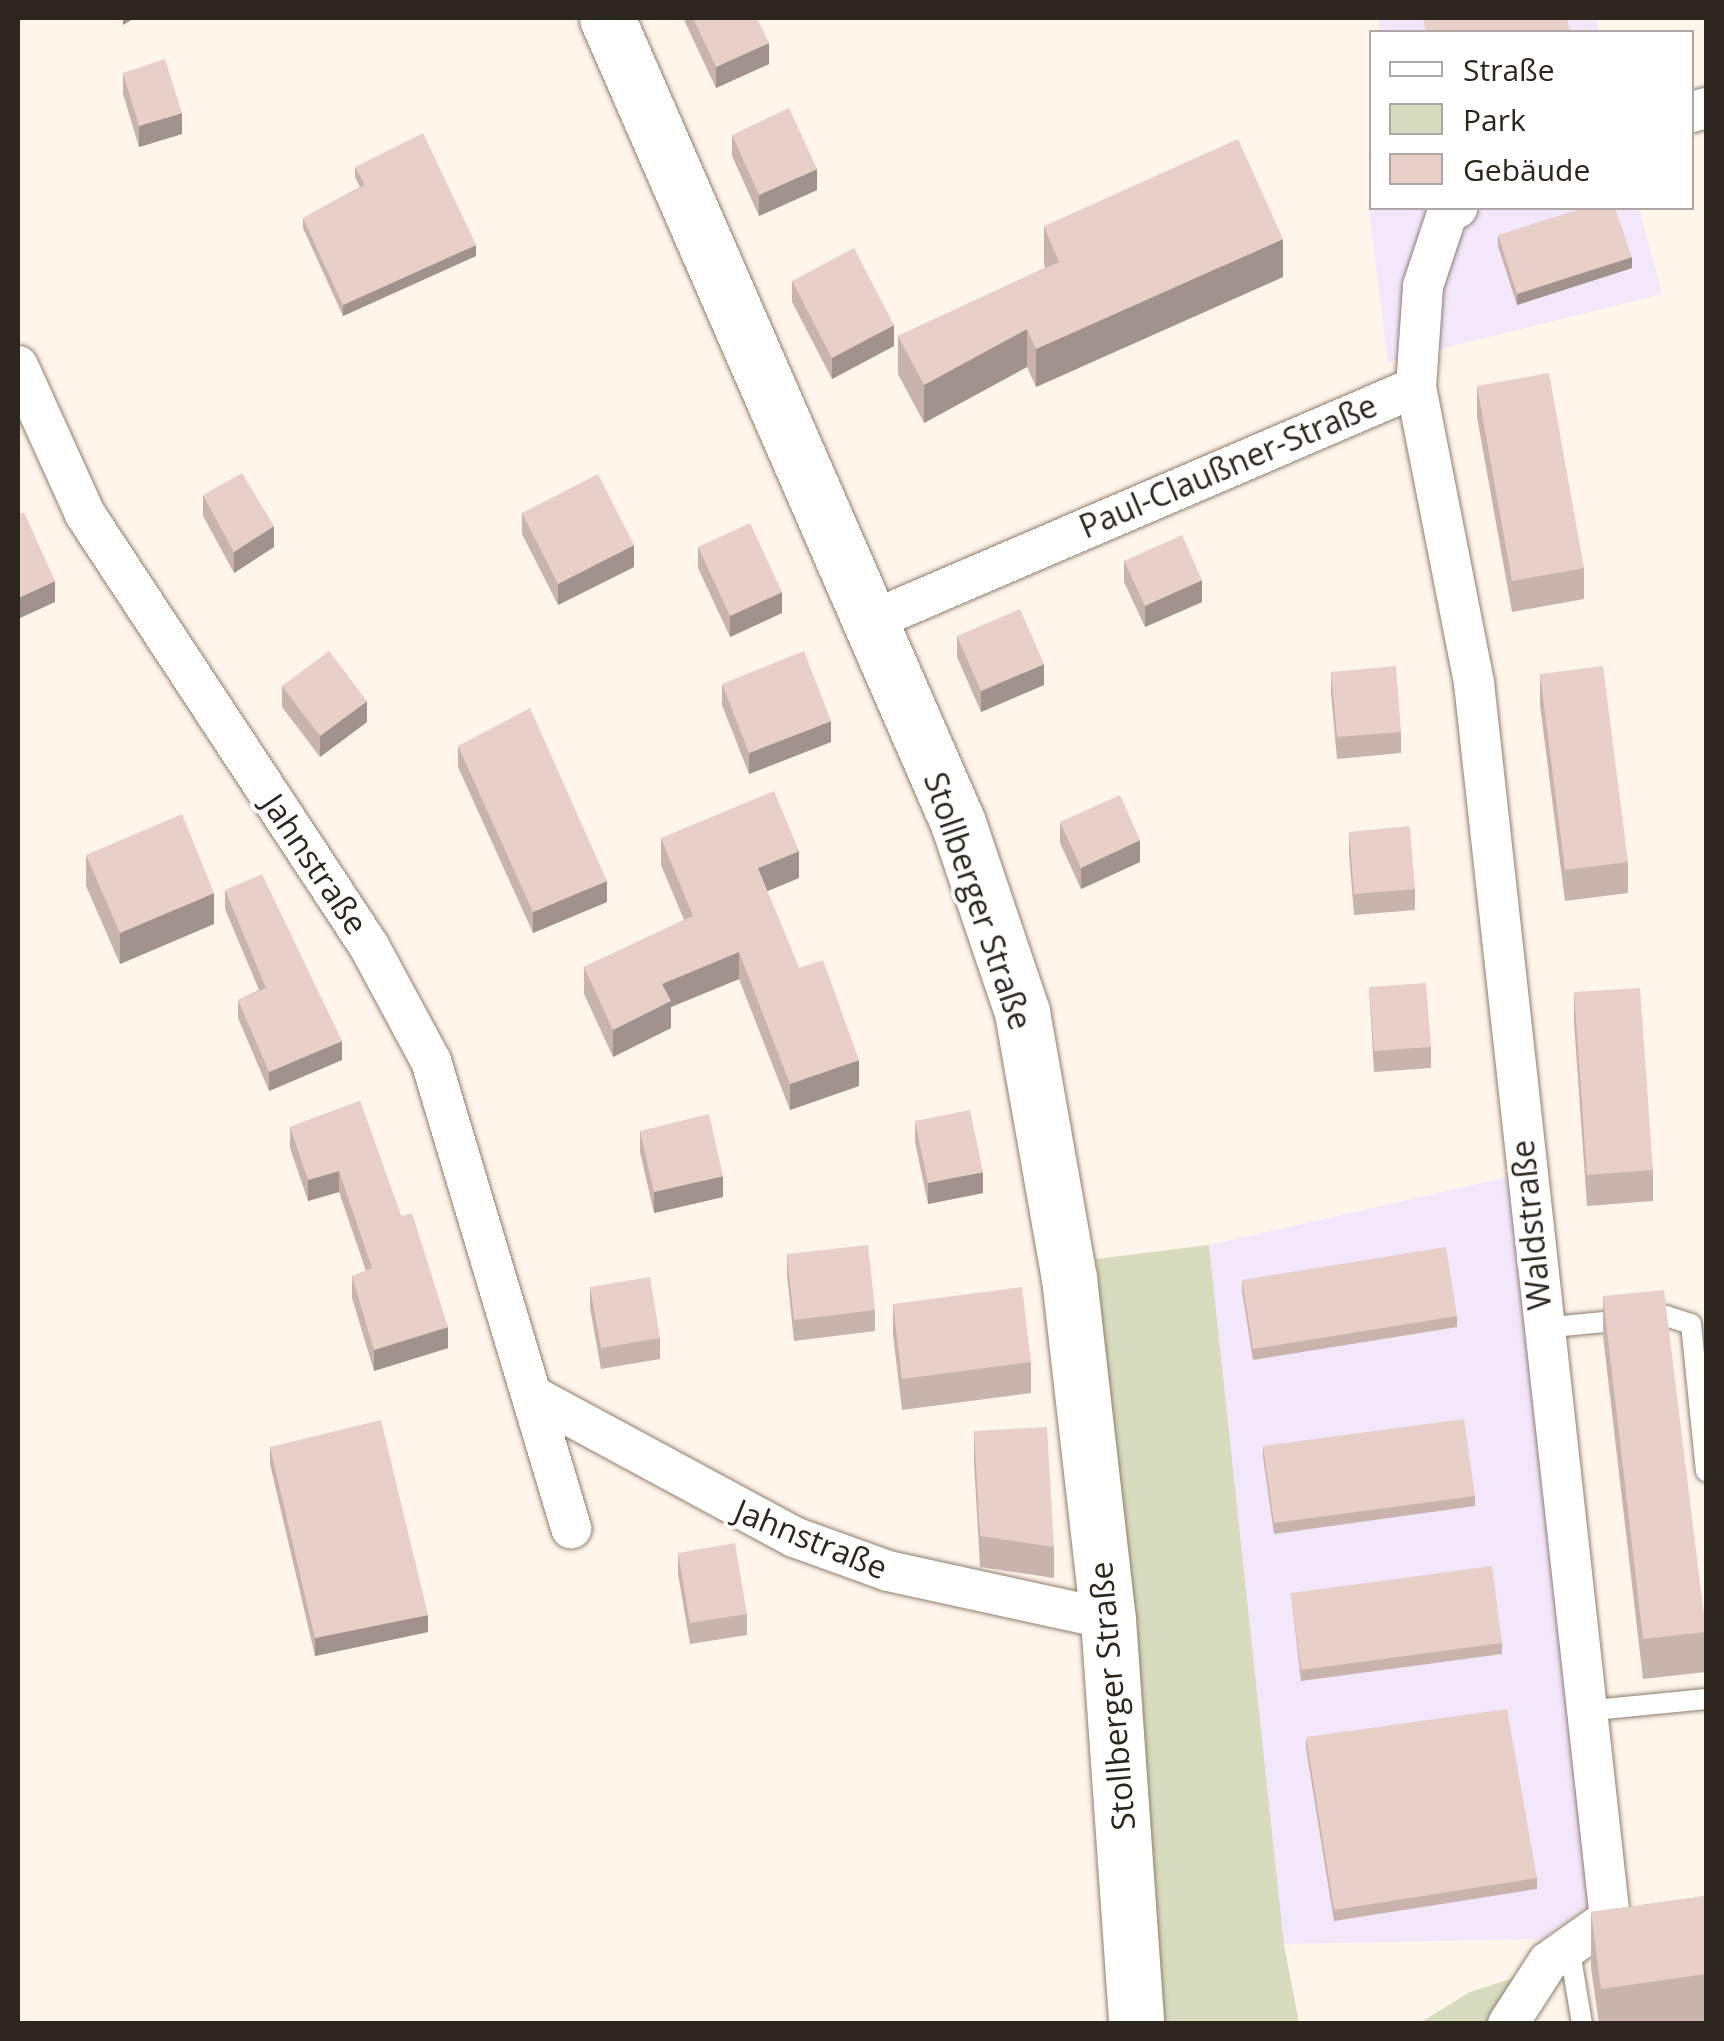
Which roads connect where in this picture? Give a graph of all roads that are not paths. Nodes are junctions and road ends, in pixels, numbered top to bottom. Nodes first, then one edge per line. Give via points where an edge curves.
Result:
1 (607, 18) edge
2 (1454, 210) edge
3 (18, 366) edge
4 (1416, 388) junction
5 (866, 623) junction
6 (1542, 1328) junction
7 (537, 1398) junction
8 (1706, 1471) edge
9 (571, 1529) dead end
10 (1108, 1619) junction
11 (1706, 1698) edge
12 (1582, 1712) junction
13 (1569, 1946) junction
14 (1136, 2024) edge
15 (1508, 2024) edge
16 (1582, 2024) edge

1 - 5 main road, Stollberger Straße
2 - 4 street, Paul-Claußner-Straße via 1423,286
3 - 7 street, Jahnstraße via 85,514 369,946 431,1061
4 - 5 street, Paul-Claußner-Straße
4 - 6 street, Waldstraße via 1474,683
5 - 10 main road, Stollberger Straße via 958,823 1022,1012 1068,1278
6 - 8 lane via 1666,1316 1691,1324
6 - 12 street, Waldstraße
7 - 9 street, Jahnstraße
7 - 10 street, Jahnstraße via 794,1537 888,1571
10 - 14 main road, Stollberger Straße
11 - 12 lane
12 - 13 street, Waldstraße via 1627,1917
13 - 15 street, Waldstraße
13 - 16 lane

